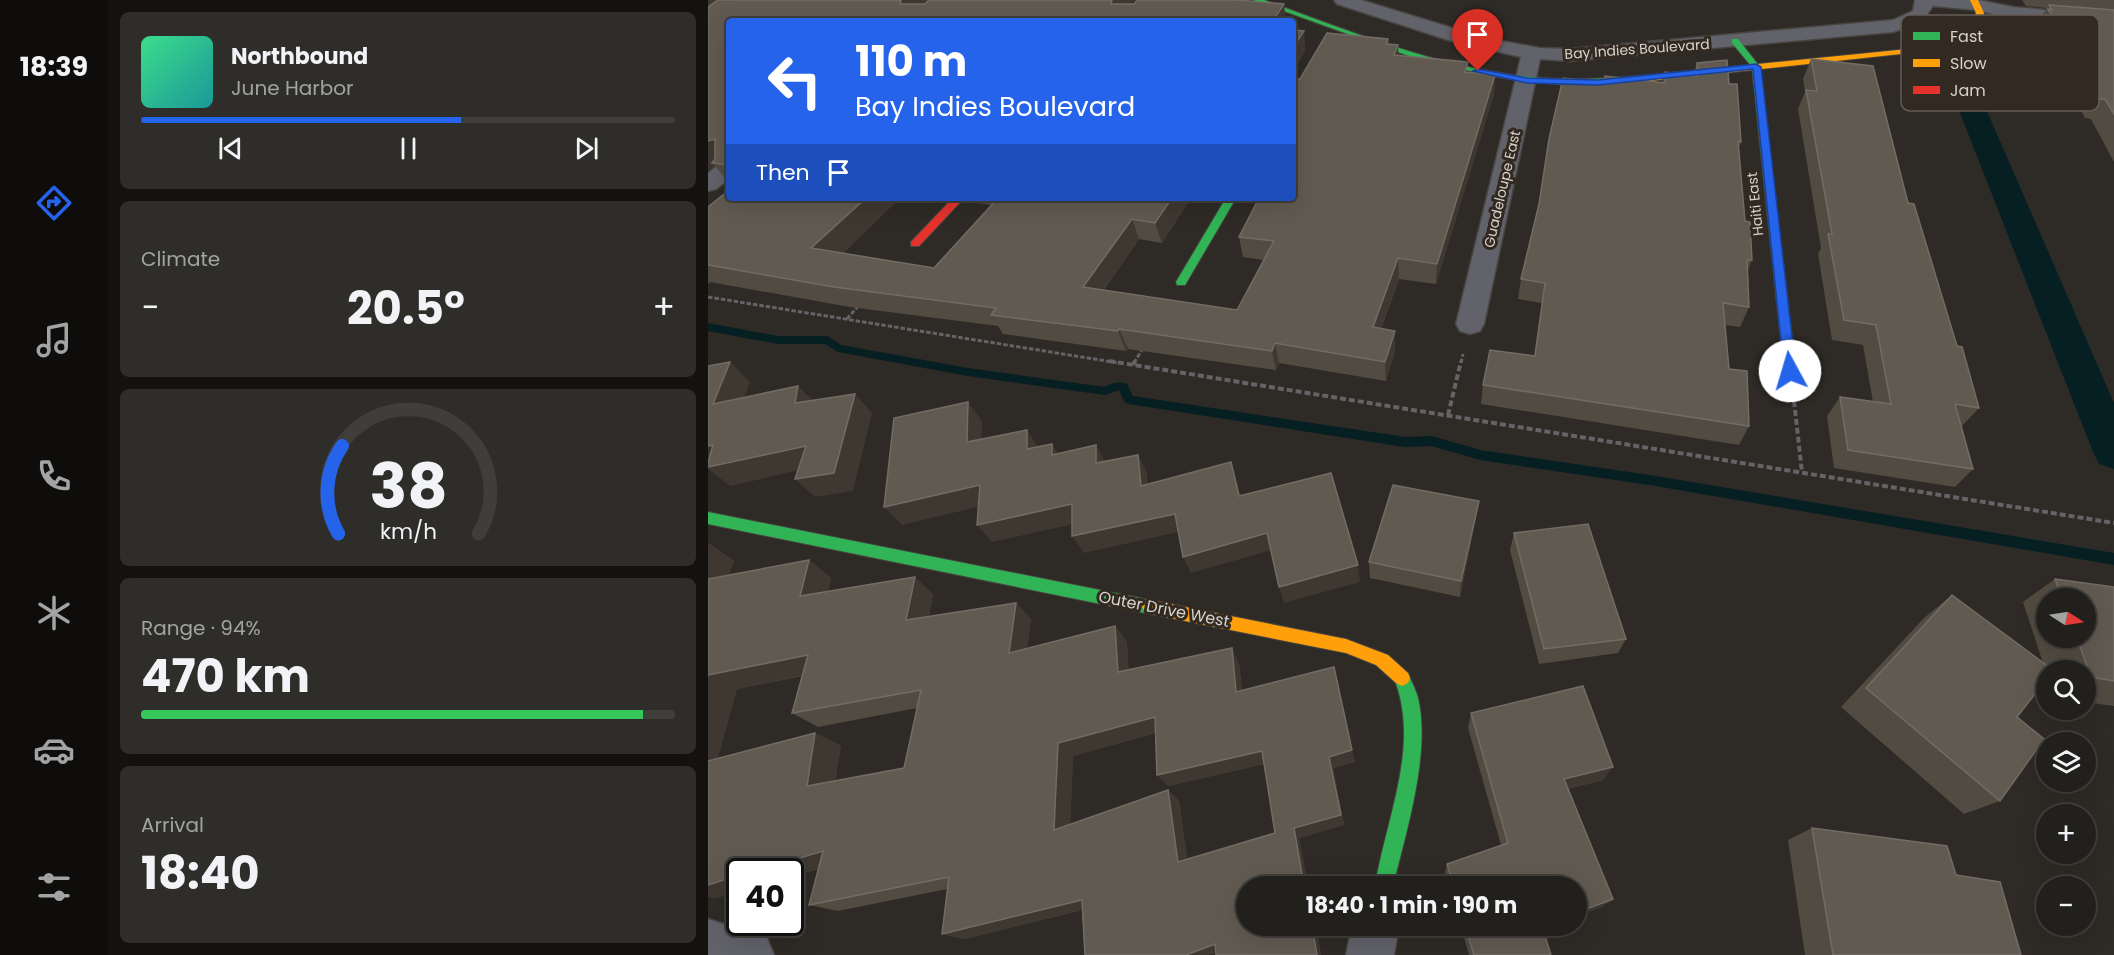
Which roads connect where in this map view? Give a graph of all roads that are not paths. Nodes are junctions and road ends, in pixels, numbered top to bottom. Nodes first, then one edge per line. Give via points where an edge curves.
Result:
1 (1257, 0) edge
2 (1343, 0) edge
3 (1924, 0) edge
4 (2108, 0) edge
5 (1976, 3) edge
6 (2114, 10) edge
7 (1920, 15) edge
8 (2035, 15) edge
9 (2099, 21) edge
10 (2114, 22) edge
11 (1901, 24) edge
12 (1332, 26) junction
13 (1735, 41) junction
14 (1321, 45) edge
15 (1901, 52) edge
16 (1532, 54) junction
17 (1756, 67) junction
18 (1527, 80) junction
19 (726, 170) edge
20 (708, 184) edge
21 (956, 201) edge
22 (1229, 201) edge
23 (915, 244) dead end
24 (1181, 282) dead end
25 (1470, 324) road end
26 (1790, 371) road end
27 (708, 518) edge
28 (1386, 876) edge
29 (1374, 936) edge
30 (708, 943) edge
31 (750, 955) edge
32 (1370, 955) edge

1 - 12 street, Bay Indies Boulevard
2 - 16 street, Bay Indies Boulevard via 1477,42
3 - 5 street, Bay Indies Boulevard
3 - 7 street, Bay Indies Boulevard
4 - 6 street
5 - 6 street, Bay Indies Boulevard
5 - 8 street, Bay Indies Boulevard
9 - 10 street, Bay Indies Boulevard
11 - 13 street, Bay Indies Boulevard
12 - 14 street
12 - 18 street, Bay Indies Boulevard via 1438,61
13 - 16 street, Bay Indies Boulevard via 1600,54
13 - 17 street
15 - 17 street, Bay Indies Boulevard
16 - 18 street, Guadeloupe East
17 - 18 street, Bay Indies Boulevard via 1598,82
17 - 26 street, Haiti East
18 - 25 street, Guadeloupe East
19 - 20 street
21 - 23 street
22 - 24 street
27 - 28 street, Outer Drive West via 1346,646 1376,656 1394,669 1407,687 1414,718
29 - 32 street
30 - 31 street

